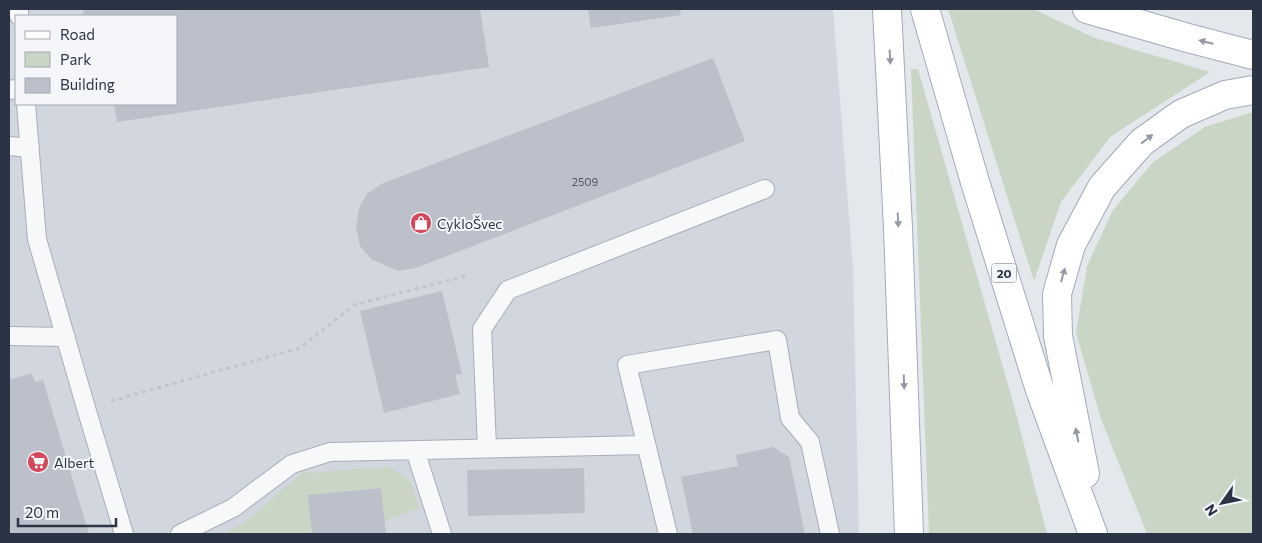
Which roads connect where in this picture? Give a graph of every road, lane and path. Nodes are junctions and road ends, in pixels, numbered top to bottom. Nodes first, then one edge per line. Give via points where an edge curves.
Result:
1 (887, 9) edge
2 (926, 9) edge
3 (1088, 9) edge
4 (1253, 54) edge
5 (1253, 90) edge
6 (26, 105) edge
7 (9, 146) edge
8 (30, 148) junction
9 (766, 189) dead end
10 (468, 275) dead end
11 (9, 336) edge
12 (66, 337) junction
13 (108, 402) dead end
14 (646, 445) junction
15 (487, 448) junction
16 (415, 450) junction
17 (124, 534) edge
18 (180, 534) edge
19 (442, 534) edge
20 (668, 534) edge
21 (830, 534) edge
22 (909, 534) edge
23 (1095, 534) edge

1 -> 22 main road
2 - 23 main road, 20 via 1040,390
4 -> 3 main road
23 -> 5 main road via 1058,336 1058,294 1071,245 1102,187 1142,142 1181,114 1225,95
6 - 8 lane
7 - 8 lane
8 - 12 lane via 37,239
9 - 15 lane via 508,290 482,328
10 - 13 path via 354,305 300,348
11 - 12 lane
12 - 17 lane
14 - 15 lane
14 - 20 lane
14 - 21 lane via 627,365 777,340 790,418 810,442
15 - 16 lane
16 - 18 lane via 330,452 292,464 233,508
16 - 19 lane

